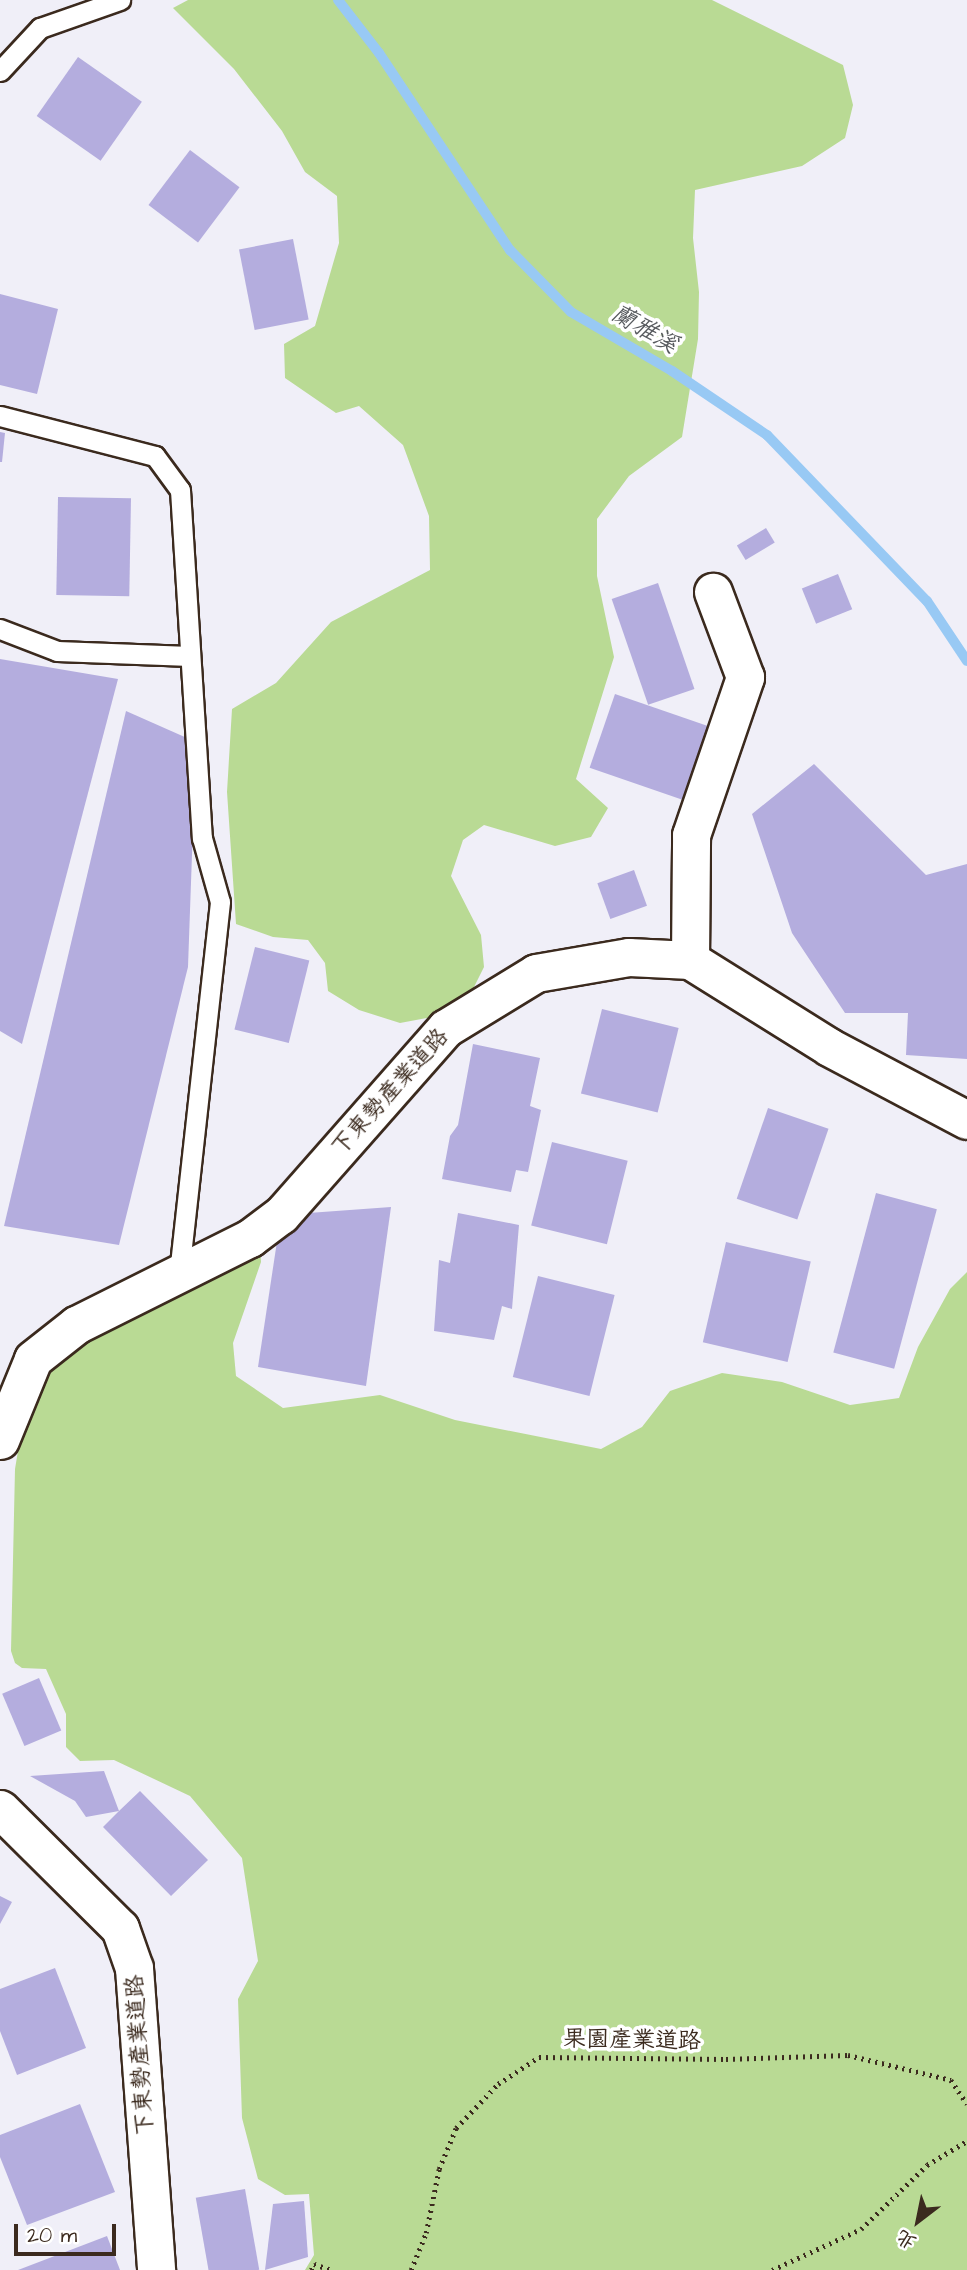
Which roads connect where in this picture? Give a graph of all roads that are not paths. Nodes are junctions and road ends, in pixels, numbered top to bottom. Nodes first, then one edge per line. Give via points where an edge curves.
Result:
1 (120, 0) edge
2 (0, 71) edge
3 (0, 416) edge
4 (713, 592) dead end
5 (0, 629) edge
6 (190, 656) junction
7 (690, 960) junction
8 (967, 1120) edge
9 (179, 1272) junction
10 (0, 1440) edge
11 (0, 1809) edge
12 (156, 2270) edge

1 - 2 lane via 40,28
3 - 6 lane via 155,456 180,490
4 - 7 street via 745,677 691,835
5 - 6 lane via 57,651
6 - 9 lane via 202,838 220,902
7 - 8 street, 下東勢產業道路 via 829,1047
7 - 9 street, 下東勢產業道路 via 629,957 536,973 513,987 446,1028 281,1215 250,1238
9 - 10 street, 下東勢產業道路 via 76,1325 33,1359
11 - 12 street, 下東勢產業道路 via 120,1928 134,1968

